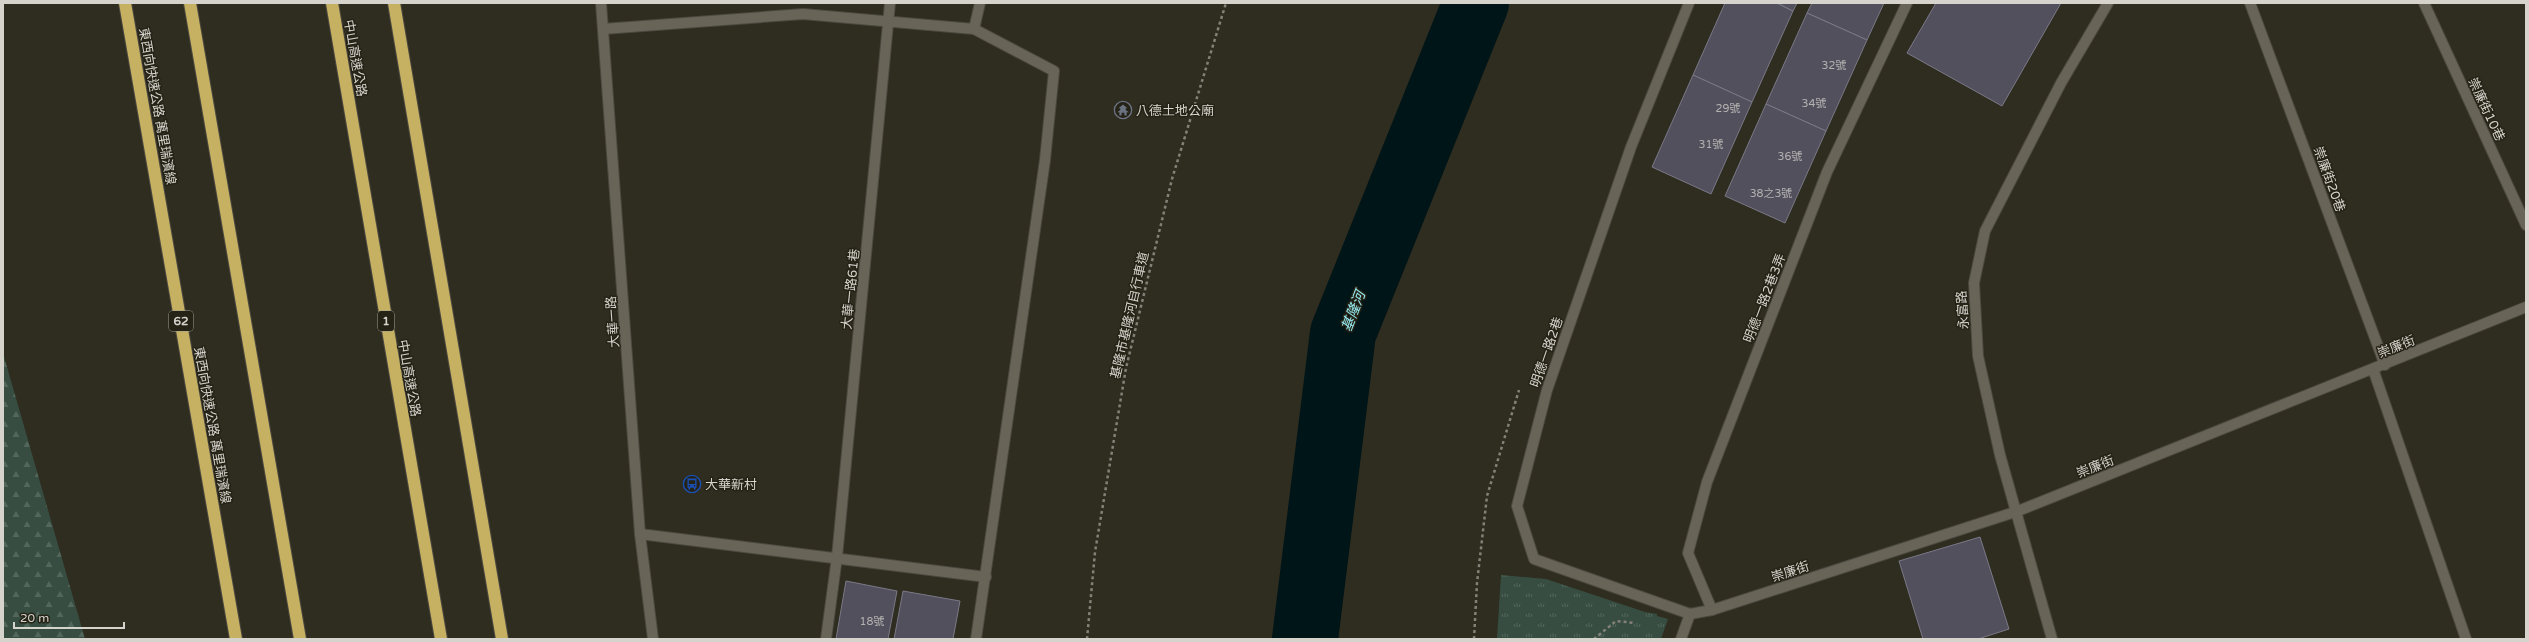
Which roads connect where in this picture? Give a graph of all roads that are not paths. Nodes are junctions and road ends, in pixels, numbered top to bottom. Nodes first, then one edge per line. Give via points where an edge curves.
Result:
1 (126, 3) edge
2 (190, 3) edge
3 (332, 3) edge
4 (394, 3) edge
5 (602, 3) edge
6 (890, 3) edge
7 (980, 3) edge
8 (1689, 3) edge
9 (1907, 3) edge
10 (2108, 3) edge
11 (2250, 3) edge
12 (2424, 3) edge
13 (889, 23) junction
14 (603, 29) junction
15 (974, 29) junction
16 (2526, 225) edge
17 (2526, 306) edge
18 (2384, 365) junction
19 (2373, 369) junction
20 (2018, 511) junction
21 (640, 534) junction
22 (837, 557) junction
23 (986, 577) junction
24 (1712, 610) junction
25 (1690, 614) junction
26 (236, 639) edge
27 (300, 639) edge
28 (441, 639) edge
29 (502, 639) edge
30 (653, 639) edge
31 (826, 639) edge
32 (976, 639) edge
33 (1681, 639) edge
34 (2052, 639) edge
35 (2466, 639) edge

1 - 26 highway, 東西向快速公路 萬里瑞濱線 / 62
2 - 27 highway
3 - 28 highway, 中山高速公路 / 1
4 - 29 highway
5 - 14 street, 大華一路
6 - 13 street, 大華一路61巷
7 - 15 street
8 - 25 street, 明德一路2巷 via 1631,147 1547,390 1517,506 1534,559
9 - 24 street, 明德一路2巷3弄 via 1827,172 1707,482 1688,553
10 - 20 street, 永富路 via 2061,83 1985,231 1974,283 1978,356 2000,455
11 - 18 street, 崇廉街20巷
12 - 16 street, 崇廉街10巷
13 - 14 street via 803,14
13 - 15 street
13 - 22 street, 大華一路61巷
14 - 21 street, 大華一路
15 - 23 street via 1054,71 1045,160
17 - 18 street, 崇廉街
18 - 19 street, 崇廉街
19 - 20 street, 崇廉街
19 - 35 street
20 - 24 street, 崇廉街
20 - 34 street, 永富路 via 2032,573
21 - 22 street
21 - 30 street, 大華一路
22 - 23 street
22 - 31 street, 大華一路61巷
23 - 32 street
24 - 25 street, 崇廉街
25 - 33 street

